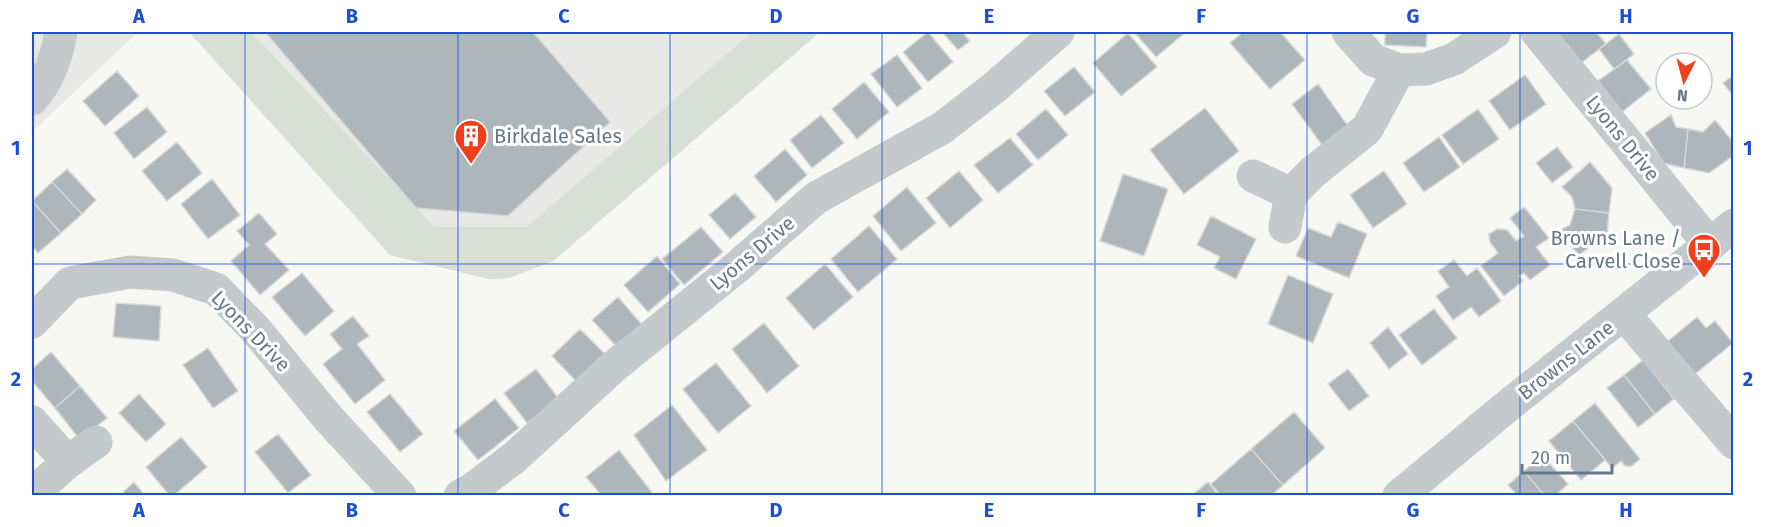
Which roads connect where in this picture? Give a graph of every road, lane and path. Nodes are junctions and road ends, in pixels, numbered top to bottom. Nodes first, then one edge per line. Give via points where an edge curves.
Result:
1 (61, 32) edge
2 (1058, 32) edge
3 (1348, 32) edge
4 (1496, 32) edge
5 (1537, 32) edge
6 (1399, 70) junction
7 (32, 99) edge
8 (1253, 176) dead end
9 (1291, 194) junction
10 (1285, 227) dead end
11 (1722, 235) edge
12 (1624, 314) junction
13 (32, 322) edge
14 (32, 422) edge
15 (96, 442) dead end
16 (1734, 443) edge
17 (68, 462) junction
18 (41, 486) dead end
19 (400, 495) edge
20 (460, 495) edge
21 (1399, 495) edge

1 - 7 street via 48,75
2 - 20 street, Lyons Drive via 942,128 816,198 612,368 515,457
3 - 6 street via 1373,60
4 - 6 street via 1454,59 1426,69
5 - 11 street, Lyons Drive
6 - 9 street via 1367,129
8 - 9 street
9 - 10 street
11 - 12 street, Browns Lane
12 - 16 street
12 - 21 street, Browns Lane
13 - 19 street, Lyons Drive via 70,284 130,272 173,275 216,289
14 - 17 street
15 - 17 street
17 - 18 street

